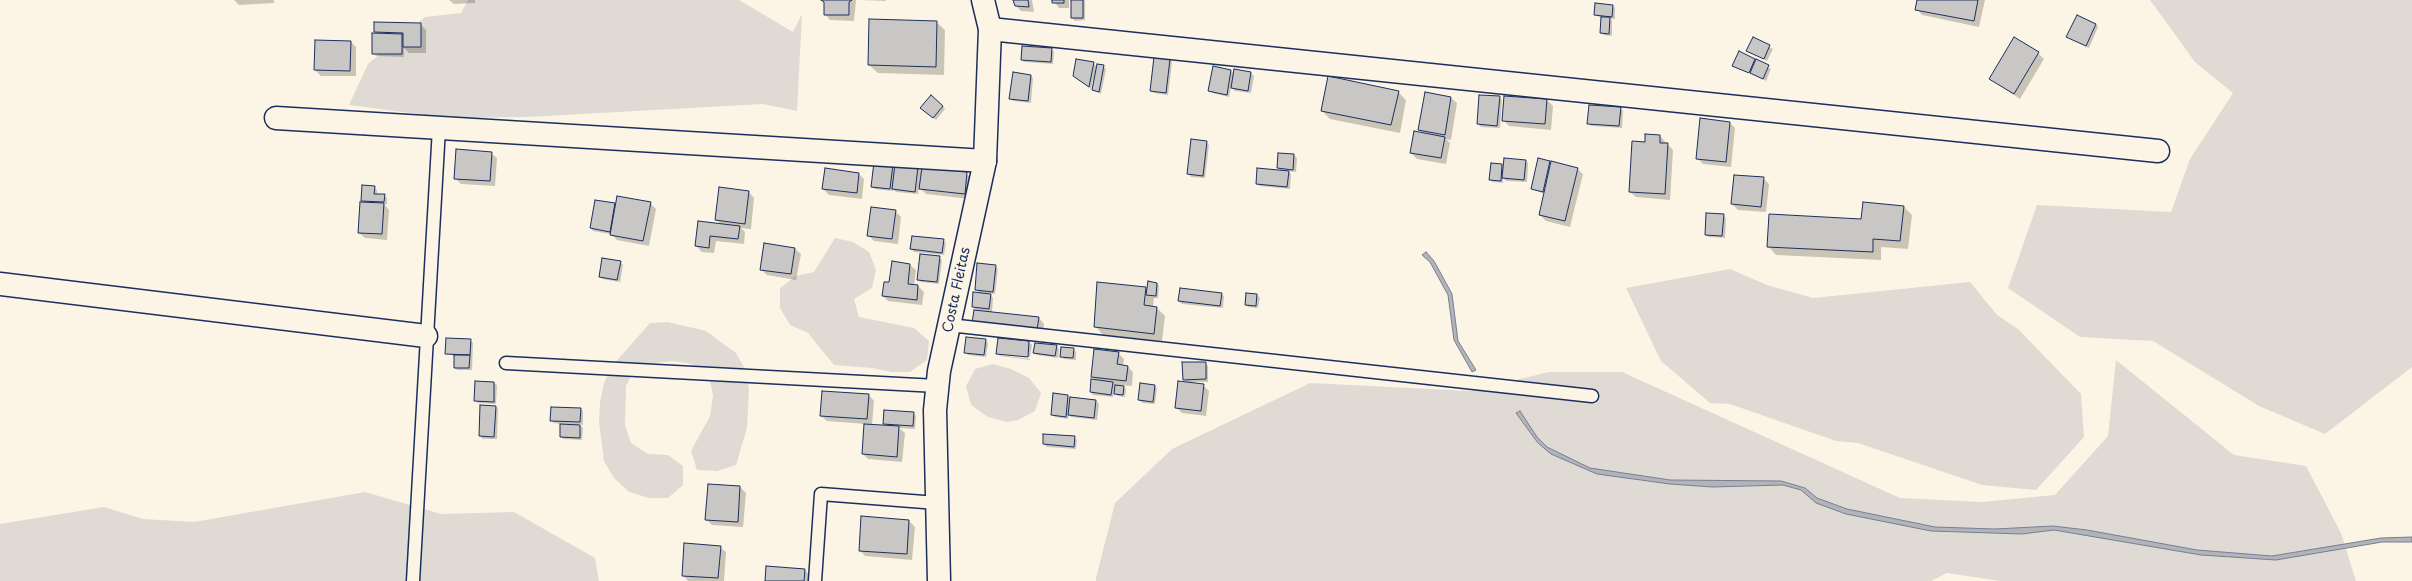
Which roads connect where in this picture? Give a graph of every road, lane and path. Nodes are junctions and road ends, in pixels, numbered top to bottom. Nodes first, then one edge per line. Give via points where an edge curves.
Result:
1 (983, 0) edge
2 (990, 29) junction
3 (276, 118) dead end
4 (439, 128) junction
5 (2158, 152) dead end
6 (985, 161) junction
7 (0, 284) edge
8 (949, 325) junction
9 (426, 336) junction
10 (506, 363) dead end
11 (937, 386) junction
12 (1592, 396) dead end
13 (937, 503) junction
14 (413, 581) edge
15 (815, 581) edge
16 (939, 581) edge

1 - 2 street, Costa Fleitas
2 - 5 street
2 - 6 street, Costa Fleitas
3 - 4 street
4 - 6 street
4 - 9 lane
6 - 8 street, Costa Fleitas
7 - 9 street
8 - 11 street, Costa Fleitas
8 - 12 lane
9 - 14 lane
10 - 11 lane
11 - 13 street, Costa Fleitas via 934,448
13 - 15 lane via 821,494
13 - 16 street, Costa Fleitas

